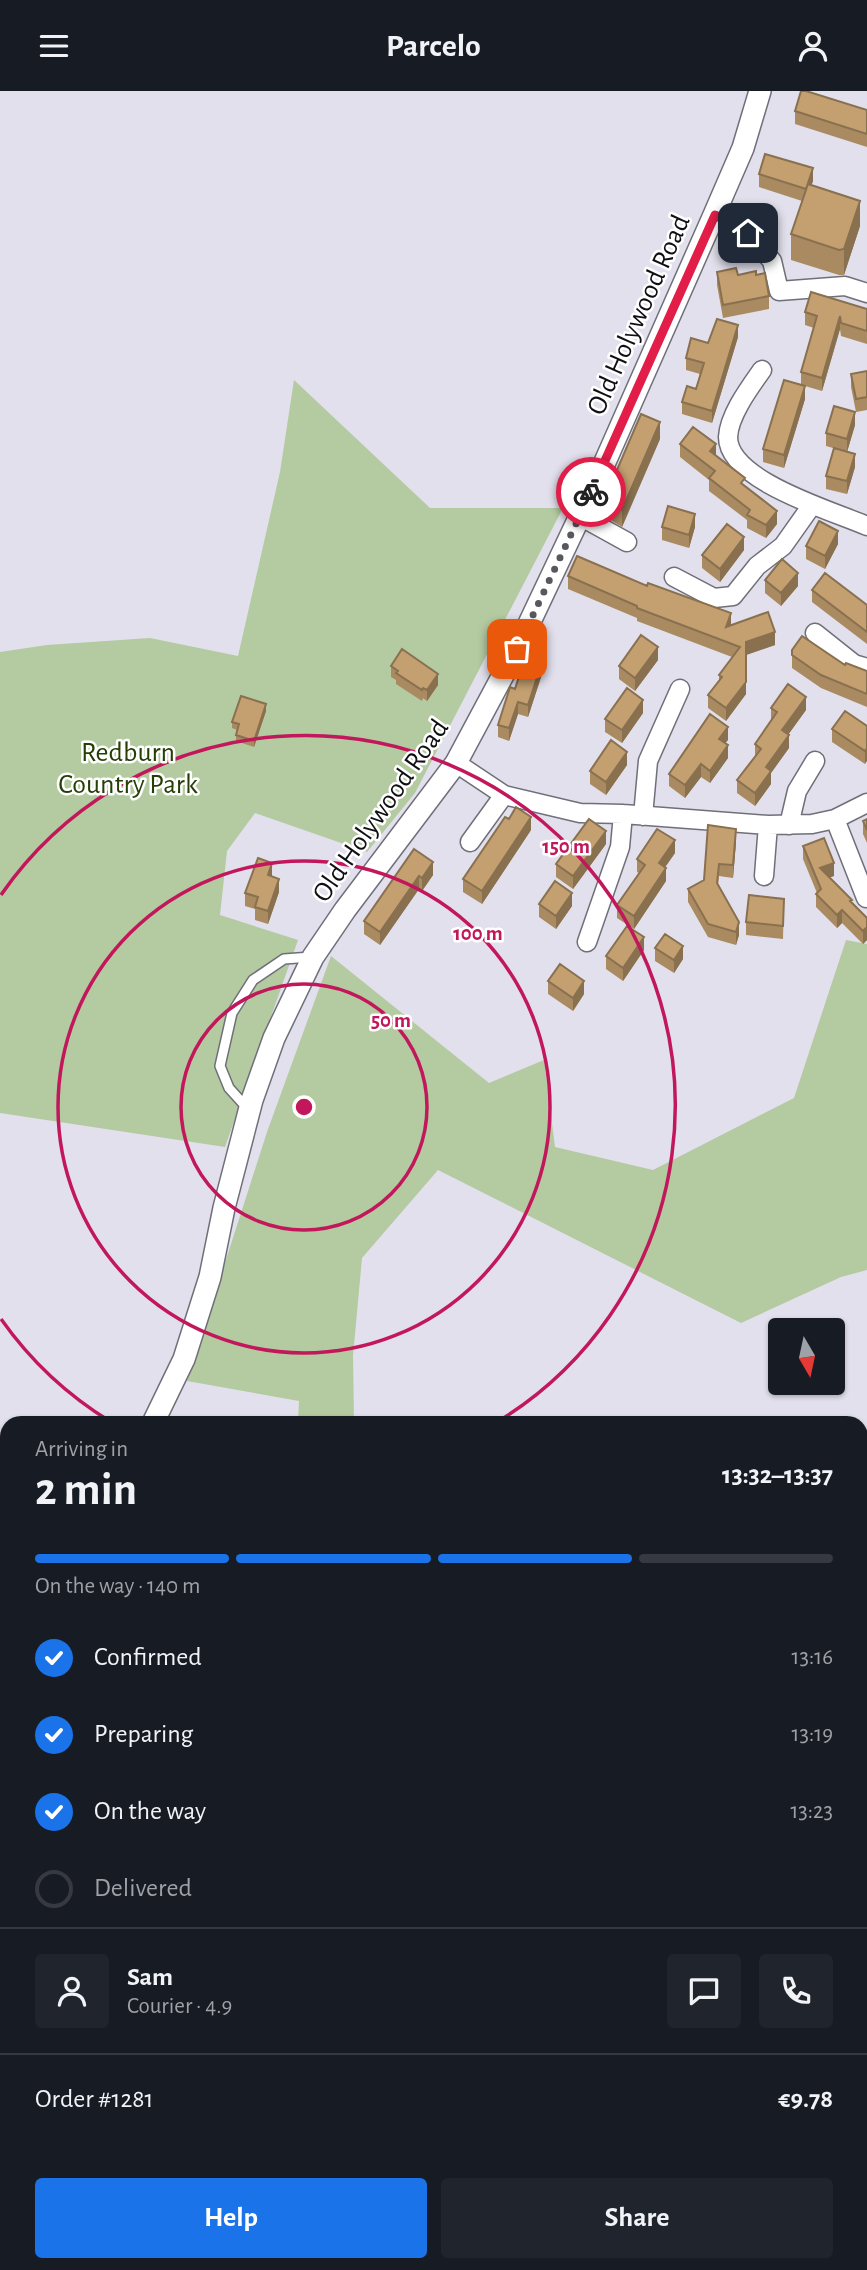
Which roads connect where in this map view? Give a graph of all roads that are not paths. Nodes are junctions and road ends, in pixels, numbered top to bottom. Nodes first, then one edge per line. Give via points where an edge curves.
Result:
1 (760, 91) edge
2 (715, 215) junction
3 (867, 293) edge
4 (762, 370) dead end
5 (812, 505) junction
6 (580, 516) junction
7 (866, 520) edge
8 (627, 542) dead end
9 (674, 577) dead end
10 (815, 633) dead end
11 (867, 668) edge
12 (680, 689) dead end
13 (815, 761) dead end
14 (456, 763) junction
15 (504, 795) junction
16 (867, 803) edge
17 (623, 814) junction
18 (643, 816) junction
19 (835, 819) junction
20 (768, 825) junction
21 (789, 825) junction
22 (470, 842) dead end
23 (764, 876) dead end
24 (866, 898) edge
25 (587, 942) dead end
26 (313, 957) junction
27 (249, 1110) junction
28 (156, 1416) edge

1 - 2 street, Old Holywood Road via 743,149
2 - 3 street via 748,233 772,261 779,291 845,286
2 - 6 street, Old Holywood Road
4 - 5 street via 740,403 728,435 732,455 754,474
5 - 7 street
5 - 9 street via 783,547 757,566 733,596 714,598
6 - 8 street
6 - 14 street, Old Holywood Road
10 - 11 street via 854,664
12 - 18 street via 648,761
13 - 21 street via 797,791
14 - 15 street
14 - 26 street, Old Holywood Road
15 - 17 street via 580,813
15 - 22 street
16 - 19 street
17 - 18 street
17 - 25 street via 620,847
18 - 20 street
19 - 21 street
19 - 24 street
20 - 21 street
20 - 23 street
26 - 27 street, Old Holywood Road via 274,1038
26 - 27 lane via 284,959 253,980 232,1013 220,1066 229,1087
27 - 28 street, Old Holywood Road via 210,1277 184,1359

